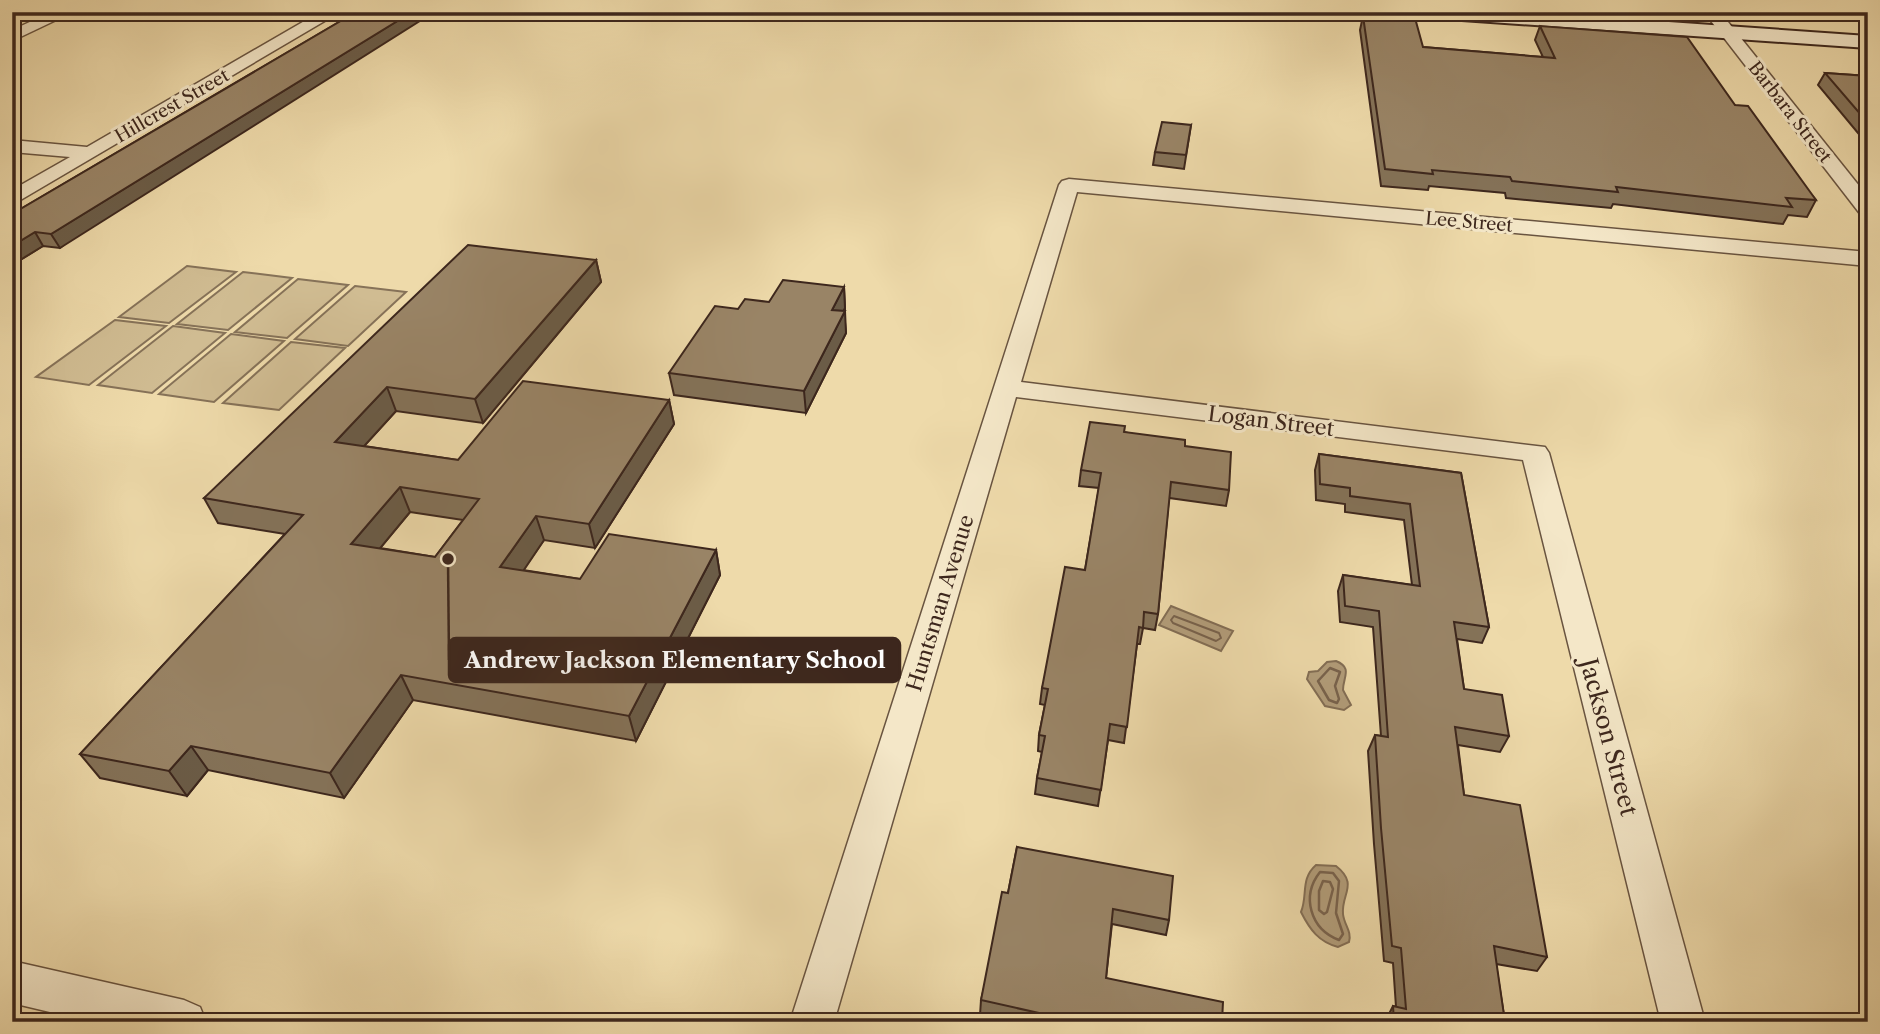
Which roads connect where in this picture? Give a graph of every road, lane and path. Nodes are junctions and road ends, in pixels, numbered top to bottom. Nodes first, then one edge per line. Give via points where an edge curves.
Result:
1 (65, 12) edge
2 (332, 12) edge
3 (1433, 12) edge
4 (1712, 12) edge
5 (1728, 32) junction
6 (12, 36) edge
7 (1868, 42) edge
8 (12, 146) edge
9 (90, 153) junction
10 (1069, 185) joint
11 (12, 199) edge
12 (1868, 211) edge
13 (1868, 259) edge
14 (1008, 388) junction
15 (1535, 453) joint
16 (12, 982) edge
17 (184, 1022) edge
18 (812, 1022) edge
19 (1683, 1022) edge

1 - 6 street
2 - 9 street, Hillcrest Street
3 - 5 main road
4 - 5 street, Barbara Street
5 - 7 main road
5 - 12 street, Barbara Street
8 - 9 street
9 - 11 street, Hillcrest Street
10 - 13 street, Lee Street
10 - 14 street, Huntsman Avenue
14 - 15 street, Logan Street
14 - 18 street, Huntsman Avenue
15 - 19 street, Jackson Street
16 - 17 street

